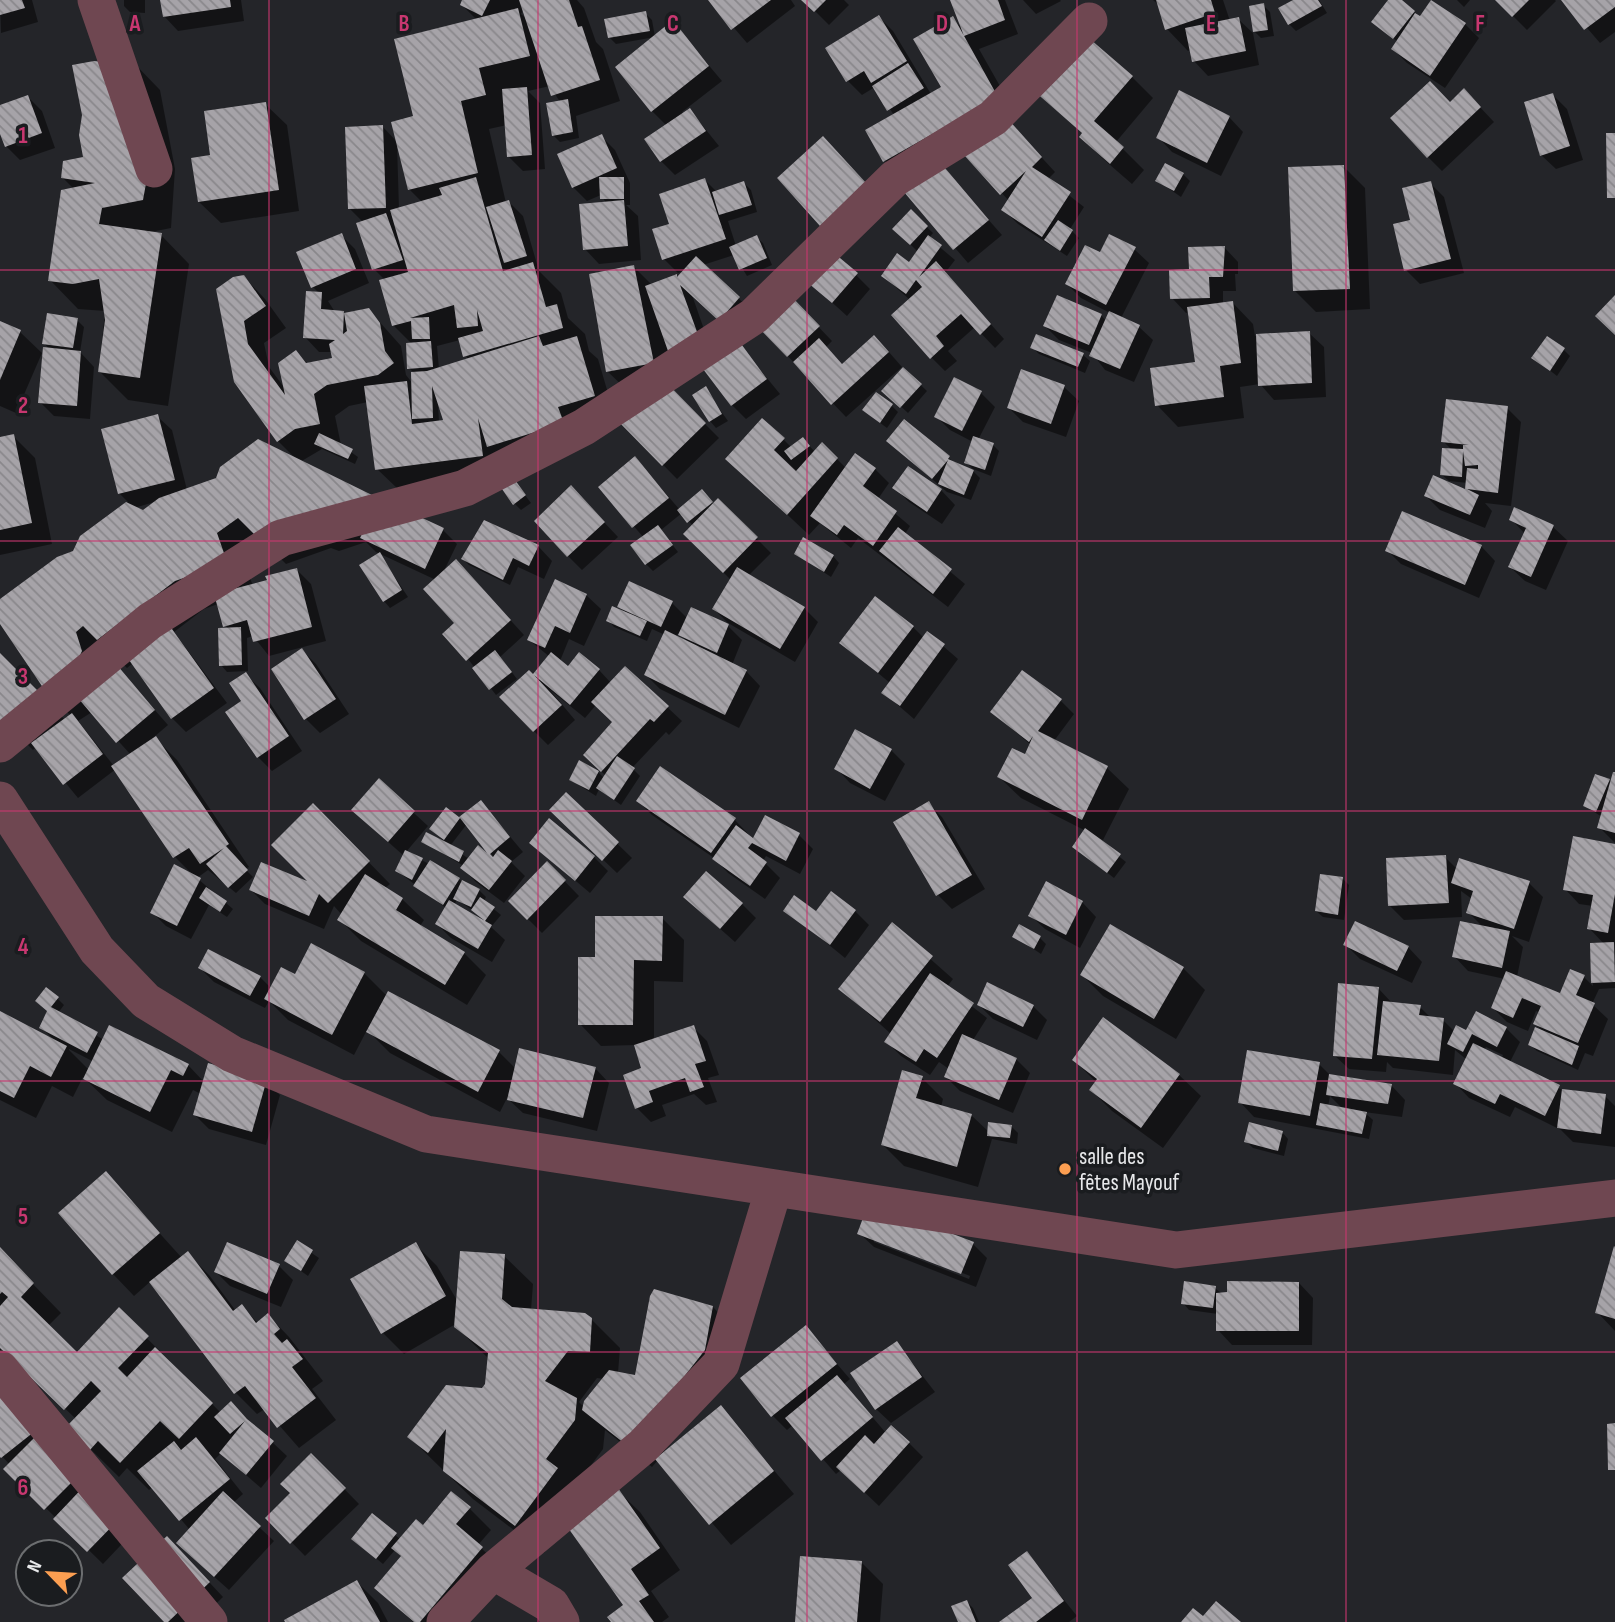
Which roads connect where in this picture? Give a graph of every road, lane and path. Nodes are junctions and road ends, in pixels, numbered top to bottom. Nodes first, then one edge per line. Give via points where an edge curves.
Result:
1 (96, 0) edge
2 (1089, 21) dead end
3 (154, 169) dead end
4 (0, 744) edge
5 (0, 800) edge
6 (774, 1188) junction
7 (1615, 1198) edge
8 (0, 1369) edge
9 (494, 1571) junction
10 (209, 1622) edge
11 (445, 1622) edge
12 (561, 1622) edge

1 - 3 street
2 - 4 street via 993,118 895,178 754,316 584,428 465,488 281,538 150,621
5 - 6 street via 97,950 146,1001 232,1054 426,1133
6 - 7 street via 1176,1250
6 - 9 street via 721,1364 643,1446
8 - 10 street
9 - 11 street
9 - 12 street via 551,1605

